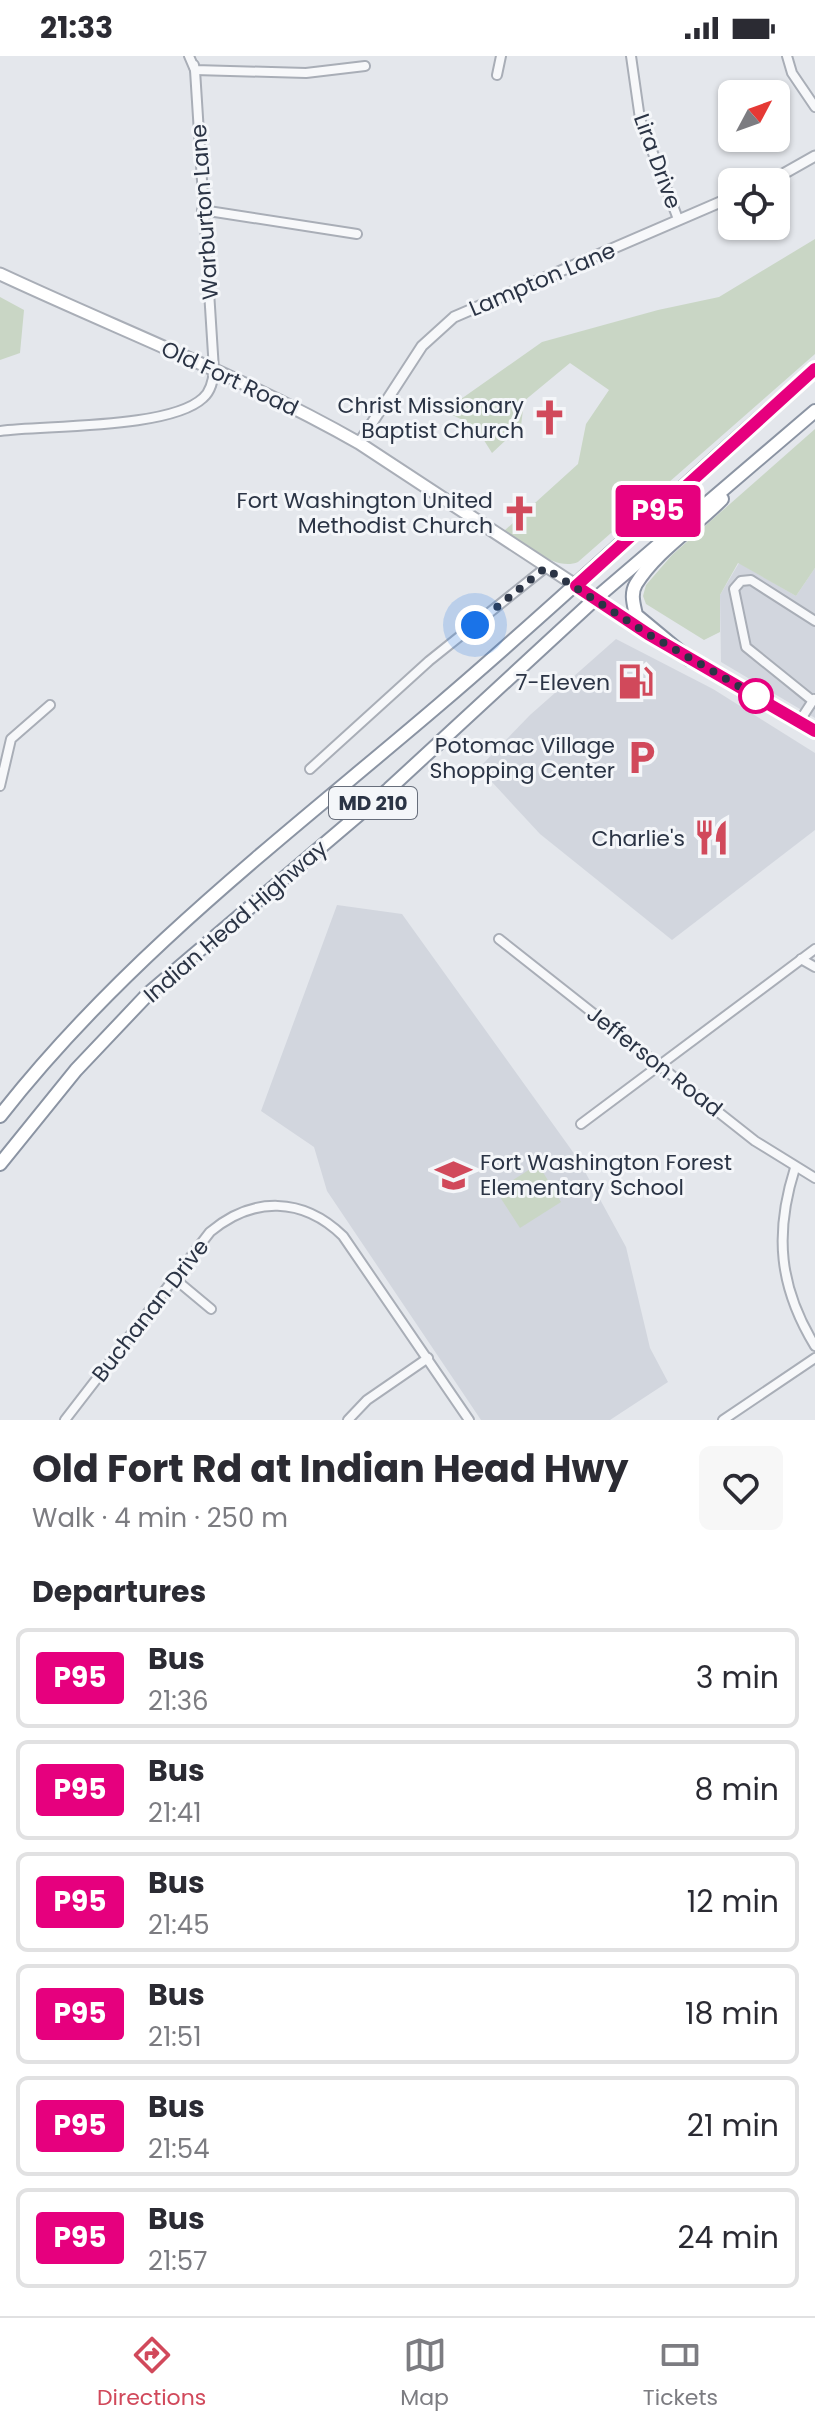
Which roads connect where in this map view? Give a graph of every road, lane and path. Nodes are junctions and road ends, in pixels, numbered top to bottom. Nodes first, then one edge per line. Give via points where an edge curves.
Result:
1 (191, 56) edge
2 (501, 56) edge
3 (631, 56) edge
4 (787, 56) edge
5 (365, 66) dead end
6 (195, 70) junction
7 (497, 75) dead end
8 (815, 107) edge
9 (815, 156) edge
10 (790, 170) edge
11 (718, 203) edge
12 (202, 210) junction
13 (678, 219) junction
14 (357, 234) dead end
15 (0, 274) edge
16 (815, 369) edge
17 (214, 370) junction
18 (815, 411) edge
19 (0, 431) edge
20 (359, 443) junction
21 (762, 456) junction
22 (545, 568) junction
23 (576, 586) junction
24 (595, 599) junction
25 (815, 621) edge
26 (689, 659) junction
27 (814, 698) edge
28 (50, 705) dead end
29 (799, 722) junction
30 (815, 731) edge
31 (0, 732) edge
32 (11, 739) junction
33 (310, 769) dead end
34 (0, 786) edge
35 (499, 939) dead end
36 (815, 949) edge
37 (801, 959) junction
38 (815, 967) edge
39 (659, 1063) junction
40 (0, 1116) edge
41 (581, 1124) dead end
42 (0, 1164) edge
43 (795, 1168) junction
44 (815, 1178) edge
45 (175, 1279) junction
46 (211, 1309) dead end
47 (815, 1346) edge
48 (428, 1358) junction
49 (815, 1358) edge
50 (69, 1419) edge
51 (348, 1420) edge
52 (469, 1420) edge
53 (723, 1420) edge

1 - 6 street, Warburton Lane
2 - 7 street
3 - 13 street, Lira Drive via 640,119
4 - 8 street
5 - 6 street via 306,73
6 - 12 street, Warburton Lane
9 - 10 street
11 - 13 street, Lampton Lane
12 - 14 street
12 - 17 street, Warburton Lane
13 - 20 street, Lampton Lane via 445,324 422,346
15 - 17 main road, Old Fort Road
16 - 23 highway, Indian Head Highway / MD 210
17 - 19 street via 207,394 180,410 102,426
17 - 20 main road, Old Fort Road
18 - 21 highway, Indian Head Highway / MD 210
20 - 22 main road, Old Fort Road
21 - 24 highway, Indian Head Highway / MD 210
21 - 26 highway via 635,585 636,615
22 - 23 main road, Old Fort Road
22 - 33 street via 429,661
23 - 24 main road, Old Fort Road
23 - 40 highway, Indian Head Highway / MD 210 via 143,959 55,1049
24 - 26 main road, Old Fort Road
24 - 42 highway, Indian Head Highway / MD 210 via 389,789 149,993 76,1070
25 - 27 street via 751,580 734,589 746,647
26 - 29 main road, Old Fort Road
27 - 29 street
28 - 32 street
29 - 30 main road, Old Fort Road
31 - 32 street
32 - 34 street
35 - 39 street, Jefferson Road
36 - 37 street
37 - 38 street
37 - 39 street
39 - 41 street
39 - 43 street, Jefferson Road
43 - 44 street, Jefferson Road
43 - 47 street via 784,1213 782,1268 792,1305
45 - 46 street
45 - 48 street, Buchanan Drive via 224,1221 265,1205 291,1206 319,1216 343,1236
45 - 50 street, Buchanan Drive
48 - 51 street via 367,1400
48 - 52 street, Buchanan Drive
49 - 53 street

